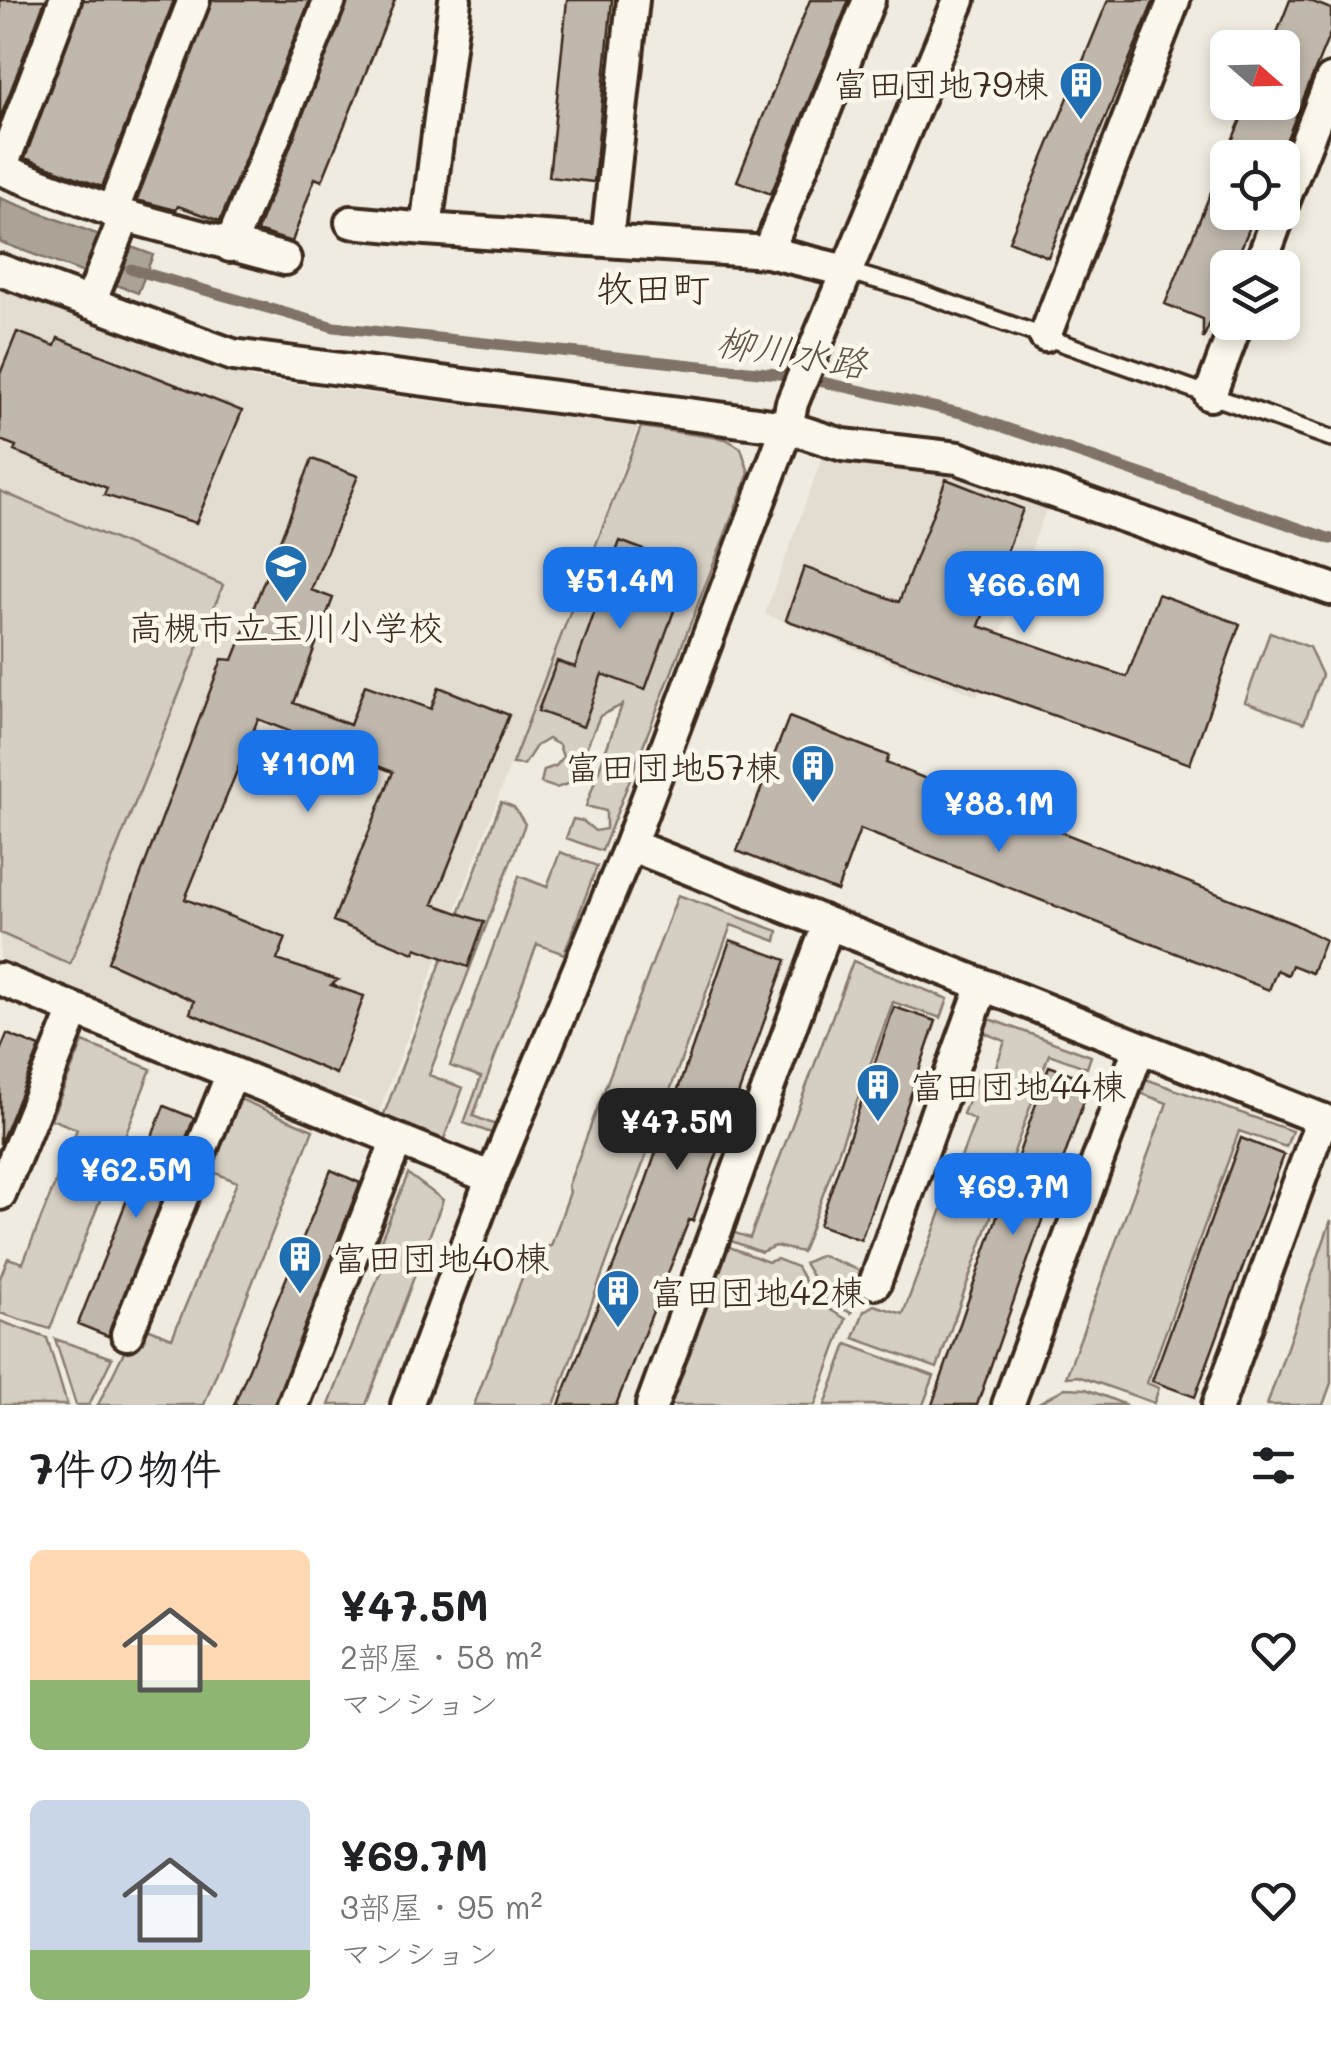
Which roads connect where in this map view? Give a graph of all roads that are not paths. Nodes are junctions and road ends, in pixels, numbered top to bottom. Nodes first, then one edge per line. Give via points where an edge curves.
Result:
1 (65, 0) edge
2 (194, 0) edge
3 (330, 0) edge
4 (455, 0) edge
5 (633, 0) edge
6 (869, 0) edge
7 (959, 0) edge
8 (1174, 0) edge
9 (1331, 80) edge
10 (1300, 160) edge
11 (0, 169) edge
12 (118, 214) junction
13 (351, 222) dead end
14 (426, 229) junction
15 (607, 241) junction
16 (230, 246) junction
17 (768, 252) junction
18 (286, 259) dead end
19 (0, 270) edge
20 (846, 271) junction
21 (90, 303) junction
22 (1045, 336) junction
23 (1230, 340) edge
24 (1210, 395) junction
25 (790, 415) junction
26 (1331, 438) edge
27 (1331, 589) edge
28 (630, 844) junction
29 (828, 925) junction
30 (0, 979) edge
31 (982, 987) junction
32 (75, 1010) junction
33 (1139, 1048) junction
34 (232, 1073) junction
35 (1327, 1121) edge
36 (397, 1140) junction
37 (492, 1178) junction
38 (0, 1194) edge
39 (876, 1283) dead end
40 (127, 1334) dead end
41 (293, 1405) edge
42 (407, 1405) edge
43 (652, 1405) edge
44 (1008, 1405) edge
45 (1218, 1405) edge

1 - 11 street
2 - 12 street
3 - 16 street
4 - 14 street
5 - 15 street
6 - 17 street
7 - 20 street
8 - 22 street
9 - 10 street
11 - 12 street
12 - 16 street
12 - 21 street
13 - 14 street
14 - 15 street
15 - 17 street
16 - 18 street
17 - 20 street
19 - 21 street
20 - 22 lane
20 - 25 street
21 - 25 street via 232,355
22 - 24 lane
23 - 24 street
24 - 26 lane
25 - 27 street via 843,444 958,458
25 - 28 street
28 - 29 street
28 - 37 street
29 - 31 street
29 - 43 street
30 - 32 street
31 - 33 street
31 - 39 street via 926,1184
32 - 34 street
32 - 38 street
33 - 35 street
33 - 44 street
34 - 36 street
34 - 40 street
35 - 45 street
36 - 37 street
36 - 41 street
37 - 42 street

